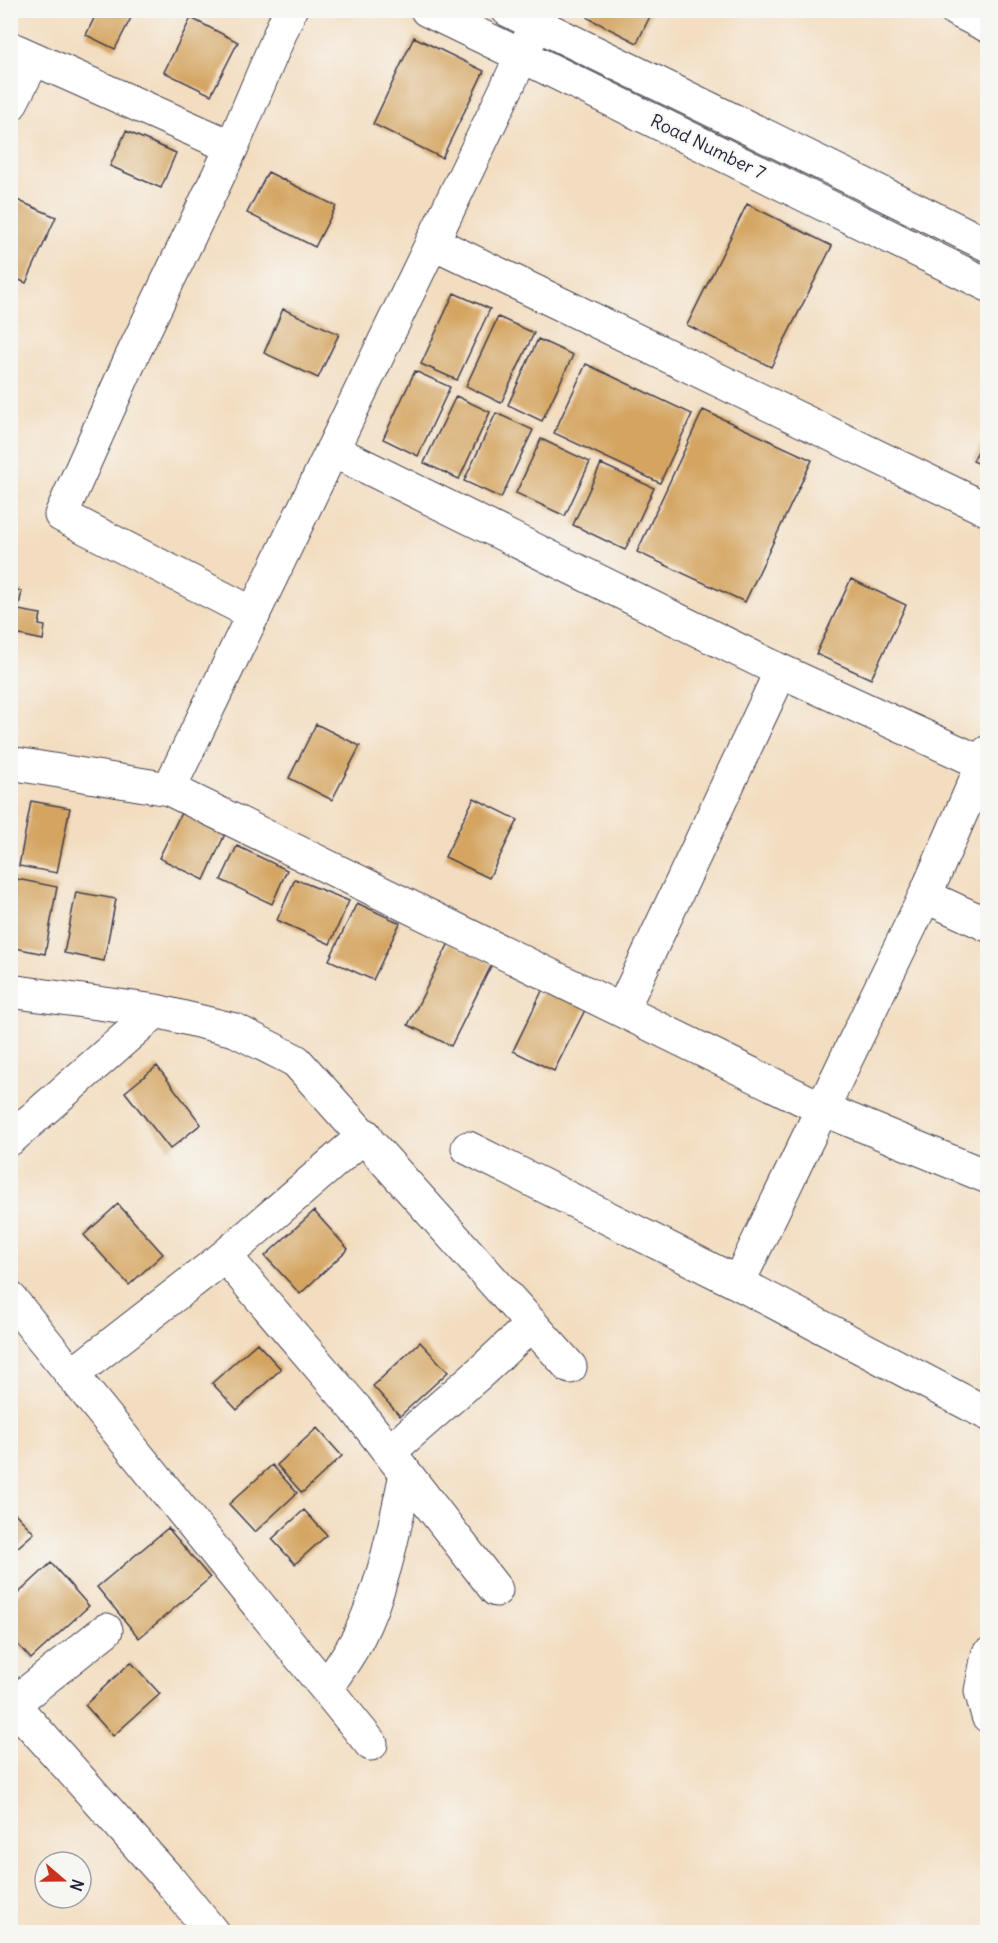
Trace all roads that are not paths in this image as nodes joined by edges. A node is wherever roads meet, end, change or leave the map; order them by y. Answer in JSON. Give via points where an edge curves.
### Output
{"nodes":[{"id":1,"x":290,"y":10,"type":"edge"},
{"id":2,"x":427,"y":10,"type":"edge"},
{"id":3,"x":956,"y":10,"type":"edge"},
{"id":4,"x":528,"y":15,"type":"edge"},
{"id":5,"x":987,"y":26,"type":"edge"},
{"id":6,"x":22,"y":53,"type":"edge"},
{"id":7,"x":522,"y":56,"type":"junction"},
{"id":8,"x":10,"y":105,"type":"edge"},
{"id":9,"x":232,"y":147,"type":"junction"},
{"id":10,"x":432,"y":242,"type":"junction"},
{"id":11,"x":987,"y":245,"type":"edge"},
{"id":12,"x":987,"y":285,"type":"edge"},
{"id":13,"x":332,"y":450,"type":"junction"},
{"id":14,"x":987,"y":510,"type":"edge"},
{"id":15,"x":254,"y":614,"type":"junction"},
{"id":16,"x":781,"y":671,"type":"junction"},
{"id":17,"x":985,"y":758,"type":"edge"},
{"id":18,"x":10,"y":763,"type":"edge"},
{"id":19,"x":170,"y":789,"type":"junction"},
{"id":20,"x":925,"y":896,"type":"junction"},
{"id":21,"x":987,"y":925,"type":"edge"},
{"id":22,"x":10,"y":991,"type":"edge"},
{"id":23,"x":622,"y":1010,"type":"junction"},
{"id":24,"x":156,"y":1011,"type":"junction"},
{"id":25,"x":823,"y":1109,"type":"junction"},
{"id":26,"x":365,"y":1136,"type":"junction"},
{"id":27,"x":10,"y":1139,"type":"edge"},
{"id":28,"x":468,"y":1148,"type":"dead end"},
{"id":29,"x":987,"y":1177,"type":"edge"},
{"id":30,"x":225,"y":1256,"type":"junction"},
{"id":31,"x":738,"y":1283,"type":"junction"},
{"id":32,"x":10,"y":1298,"type":"edge"},
{"id":33,"x":532,"y":1324,"type":"junction"},
{"id":34,"x":570,"y":1367,"type":"dead end"},
{"id":35,"x":72,"y":1375,"type":"junction"},
{"id":36,"x":987,"y":1414,"type":"edge"},
{"id":37,"x":398,"y":1463,"type":"junction"},
{"id":38,"x":496,"y":1590,"type":"dead end"},
{"id":39,"x":106,"y":1630,"type":"dead end"},
{"id":40,"x":987,"y":1655,"type":"edge"},
{"id":41,"x":326,"y":1688,"type":"junction"},
{"id":42,"x":12,"y":1702,"type":"edge"},
{"id":43,"x":987,"y":1716,"type":"edge"},
{"id":44,"x":371,"y":1744,"type":"dead end"},
{"id":45,"x":208,"y":1928,"type":"edge"}],
"edges":[{"from":1,"to":9,"type":"street"},
{"from":2,"to":7,"type":"street","name":"Road Number 7"},
{"from":3,"to":5,"type":"street"},
{"from":4,"to":7,"type":"street"},
{"from":4,"to":11,"type":"street","name":"Road Number 7"},
{"from":6,"to":8,"type":"street"},
{"from":6,"to":9,"type":"street"},
{"from":7,"to":10,"type":"street"},
{"from":7,"to":12,"type":"street","name":"Road Number 7"},
{"from":9,"to":15,"type":"street","via":[[61,515]]},
{"from":10,"to":13,"type":"street"},
{"from":10,"to":14,"type":"street"},
{"from":13,"to":15,"type":"street"},
{"from":13,"to":16,"type":"street"},
{"from":15,"to":19,"type":"street"},
{"from":16,"to":17,"type":"street"},
{"from":16,"to":23,"type":"street"},
{"from":17,"to":20,"type":"street"},
{"from":18,"to":19,"type":"street"},
{"from":19,"to":23,"type":"street"},
{"from":20,"to":21,"type":"street"},
{"from":20,"to":25,"type":"street"},
{"from":22,"to":24,"type":"street"},
{"from":23,"to":25,"type":"street"},
{"from":24,"to":26,"type":"street","via":[[235,1030],[296,1061]]},
{"from":24,"to":27,"type":"street"},
{"from":25,"to":29,"type":"street"},
{"from":25,"to":31,"type":"street"},
{"from":26,"to":30,"type":"street"},
{"from":26,"to":33,"type":"street"},
{"from":28,"to":31,"type":"street"},
{"from":30,"to":35,"type":"street"},
{"from":30,"to":37,"type":"street"},
{"from":31,"to":36,"type":"street"},
{"from":32,"to":35,"type":"street"},
{"from":33,"to":34,"type":"street"},
{"from":33,"to":37,"type":"street"},
{"from":35,"to":41,"type":"street"},
{"from":37,"to":38,"type":"street"},
{"from":37,"to":41,"type":"street","via":[[380,1583],[357,1639]]},
{"from":39,"to":42,"type":"street"},
{"from":40,"to":43,"type":"street","via":[[981,1691]]},
{"from":41,"to":44,"type":"street"},
{"from":42,"to":45,"type":"street"}]}
